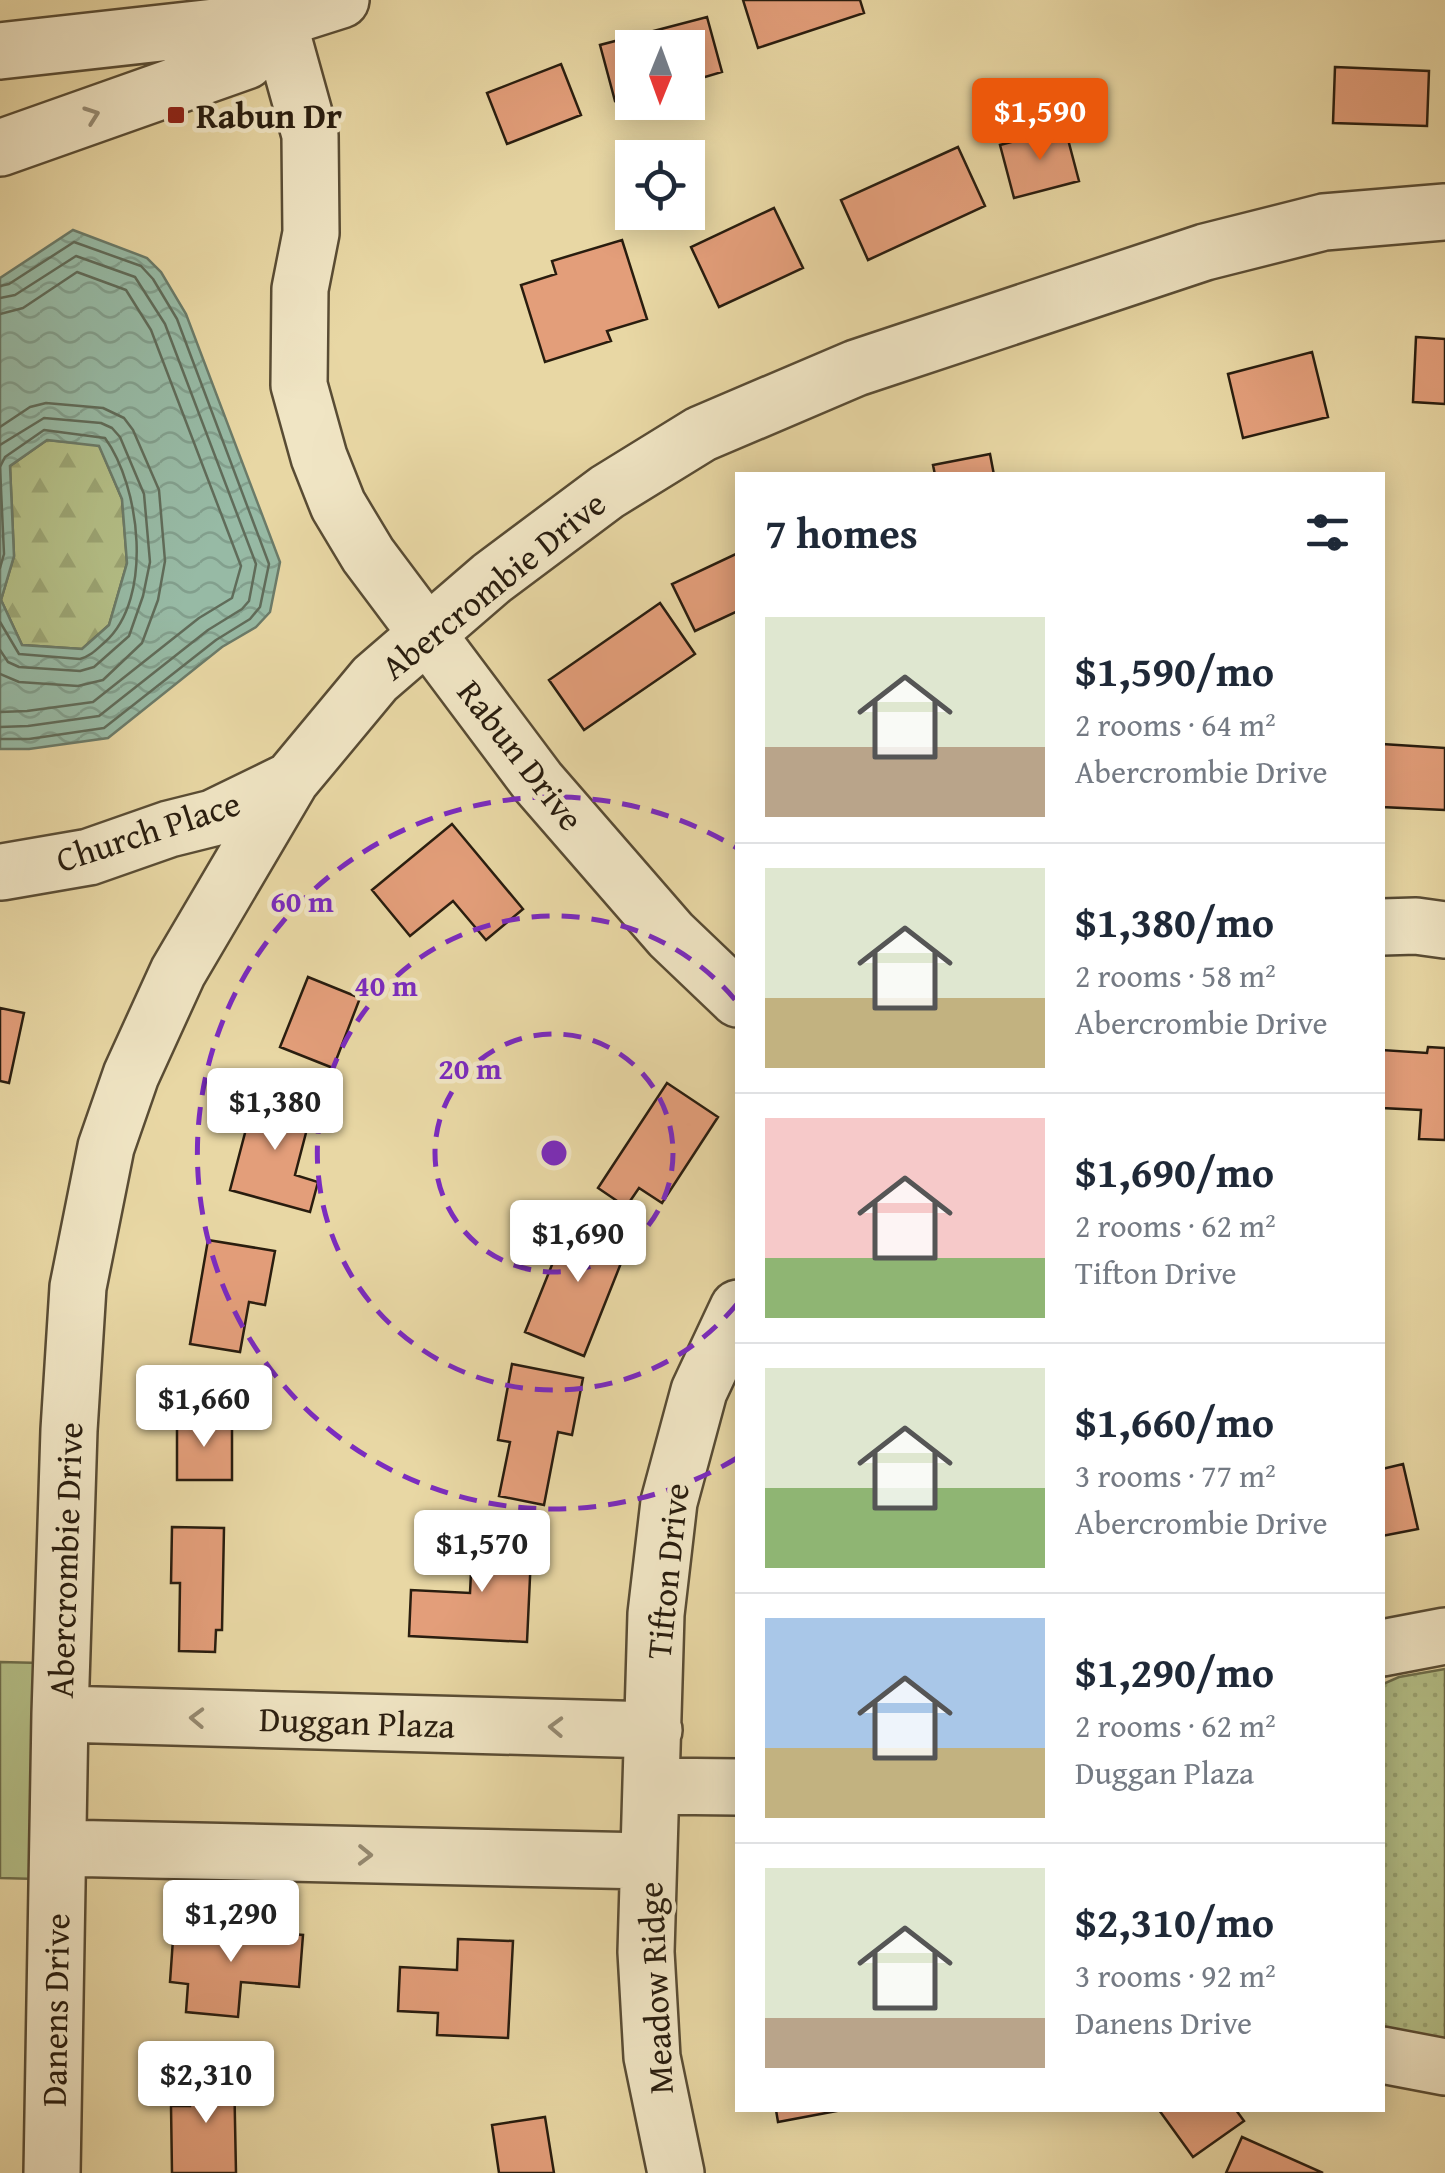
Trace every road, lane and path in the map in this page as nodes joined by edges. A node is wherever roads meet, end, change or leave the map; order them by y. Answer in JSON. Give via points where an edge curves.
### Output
{"nodes":[{"id":1,"x":338,"y":0,"type":"edge"},
{"id":2,"x":278,"y":20,"type":"junction"},
{"id":3,"x":0,"y":51,"type":"edge"},
{"id":4,"x":0,"y":148,"type":"edge"},
{"id":5,"x":1445,"y":212,"type":"edge"},
{"id":6,"x":427,"y":633,"type":"junction"},
{"id":7,"x":292,"y":780,"type":"junction"},
{"id":8,"x":2,"y":872,"type":"edge"},
{"id":9,"x":1385,"y":926,"type":"edge"},
{"id":10,"x":1445,"y":930,"type":"edge"},
{"id":11,"x":735,"y":995,"type":"edge"},
{"id":12,"x":735,"y":1314,"type":"edge"},
{"id":13,"x":1445,"y":1636,"type":"edge"},
{"id":14,"x":1385,"y":1647,"type":"edge"},
{"id":15,"x":60,"y":1714,"type":"junction"},
{"id":16,"x":654,"y":1730,"type":"junction"},
{"id":17,"x":652,"y":1786,"type":"junction"},
{"id":18,"x":735,"y":1787,"type":"edge"},
{"id":19,"x":58,"y":1848,"type":"junction"},
{"id":20,"x":648,"y":1861,"type":"junction"},
{"id":21,"x":1385,"y":2056,"type":"edge"},
{"id":22,"x":1445,"y":2067,"type":"edge"},
{"id":23,"x":52,"y":2173,"type":"edge"},
{"id":24,"x":676,"y":2173,"type":"edge"}],
"edges":[{"from":1,"to":2,"type":"street"},
{"from":2,"to":3,"type":"street"},
{"from":4,"to":2,"type":"street","one_way":true,"via":[[246,61]]},
{"from":2,"to":6,"type":"street","name":"Rabun Drive","via":[[310,135],[311,234],[300,289],[299,385],[338,505]]},
{"from":5,"to":6,"type":"street","name":"Abercrombie Drive","via":[[1324,222],[1206,252],[856,368],[701,434],[623,482]]},
{"from":6,"to":7,"type":"street","name":"Abercrombie Drive","via":[[375,679]]},
{"from":6,"to":11,"type":"street","name":"Rabun Drive","via":[[538,782],[672,935]]},
{"from":7,"to":8,"type":"street","name":"Church Place","via":[[213,818],[89,857]]},
{"from":7,"to":15,"type":"street","name":"Abercrombie Drive","via":[[178,972],[106,1147],[78,1288]]},
{"from":9,"to":10,"type":"street"},
{"from":12,"to":16,"type":"street","name":"Tifton Drive","via":[[699,1391],[669,1502],[656,1614]]},
{"from":13,"to":14,"type":"street"},
{"from":16,"to":15,"type":"street","name":"Duggan Plaza","one_way":true},
{"from":15,"to":19,"type":"street","name":"Abercrombie Drive"},
{"from":16,"to":17,"type":"street","name":"Tifton Drive"},
{"from":17,"to":18,"type":"street"},
{"from":17,"to":20,"type":"street","name":"Meadow Ridge"},
{"from":19,"to":20,"type":"street","one_way":true},
{"from":19,"to":23,"type":"street","name":"Danens Drive"},
{"from":20,"to":24,"type":"street","name":"Meadow Ridge","via":[[652,2058]]},
{"from":21,"to":22,"type":"street"}]}
